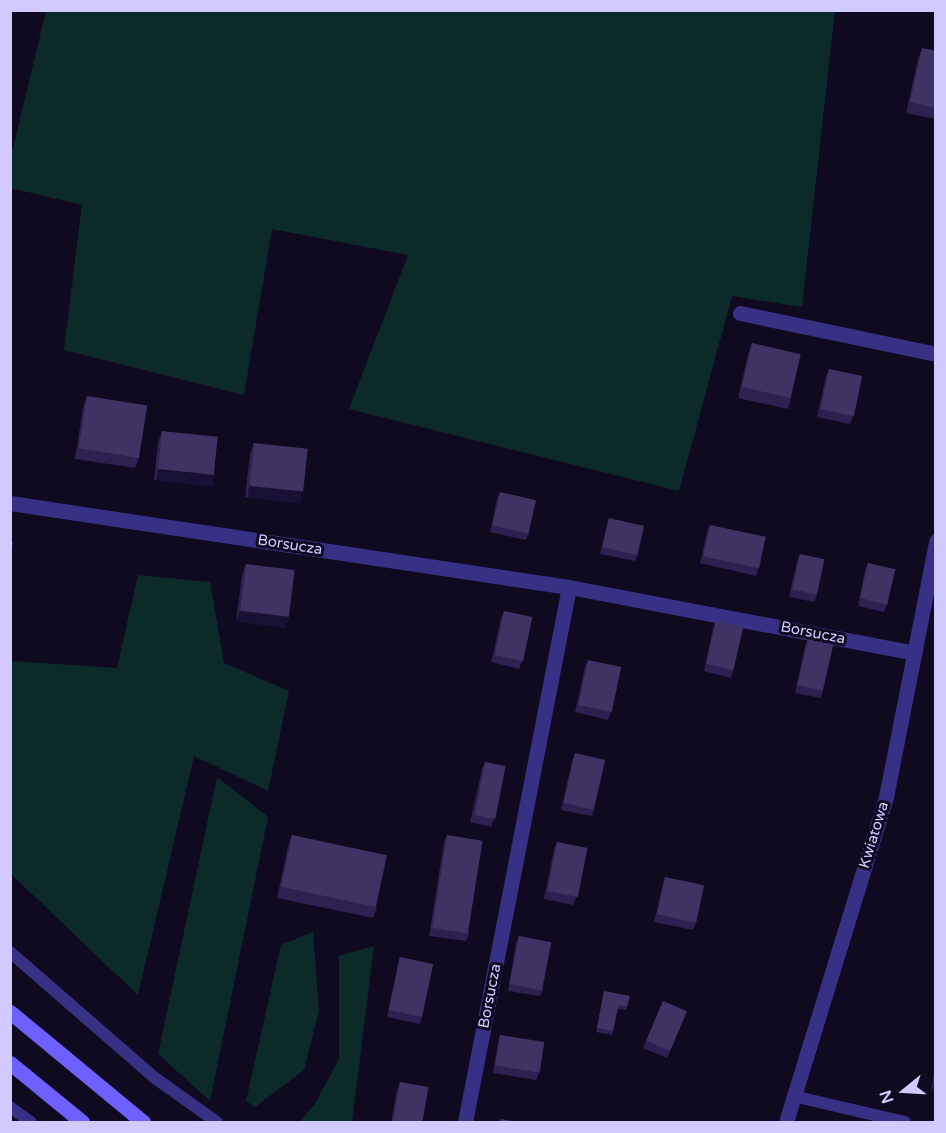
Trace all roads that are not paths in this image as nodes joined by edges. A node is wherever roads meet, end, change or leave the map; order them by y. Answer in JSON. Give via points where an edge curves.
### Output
{"nodes":[{"id":1,"x":740,"y":313,"type":"dead end"},
{"id":2,"x":936,"y":354,"type":"edge"},
{"id":3,"x":10,"y":503,"type":"edge"},
{"id":4,"x":936,"y":541,"type":"edge"},
{"id":5,"x":569,"y":587,"type":"junction"},
{"id":6,"x":915,"y":653,"type":"junction"},
{"id":7,"x":10,"y":952,"type":"edge"},
{"id":8,"x":10,"y":1012,"type":"edge"},
{"id":9,"x":10,"y":1063,"type":"edge"},
{"id":10,"x":794,"y":1096,"type":"junction"},
{"id":11,"x":10,"y":1107,"type":"edge"},
{"id":12,"x":31,"y":1122,"type":"edge"},
{"id":13,"x":82,"y":1122,"type":"edge"},
{"id":14,"x":143,"y":1122,"type":"edge"},
{"id":15,"x":217,"y":1122,"type":"edge"},
{"id":16,"x":465,"y":1122,"type":"edge"},
{"id":17,"x":786,"y":1122,"type":"edge"},
{"id":18,"x":905,"y":1122,"type":"edge"}],
"edges":[{"from":1,"to":2,"type":"street"},
{"from":3,"to":5,"type":"street","name":"Borsucza"},
{"from":4,"to":6,"type":"street","name":"Kwiatowa"},
{"from":5,"to":6,"type":"street","name":"Borsucza"},
{"from":5,"to":16,"type":"street","name":"Borsucza"},
{"from":6,"to":10,"type":"street","name":"Kwiatowa","via":[[886,797]]},
{"from":7,"to":15,"type":"lane","via":[[155,1078]]},
{"from":8,"to":14,"type":"main road"},
{"from":9,"to":13,"type":"main road"},
{"from":10,"to":17,"type":"street","name":"Kwiatowa"},
{"from":10,"to":18,"type":"lane"},
{"from":11,"to":12,"type":"lane"}]}
